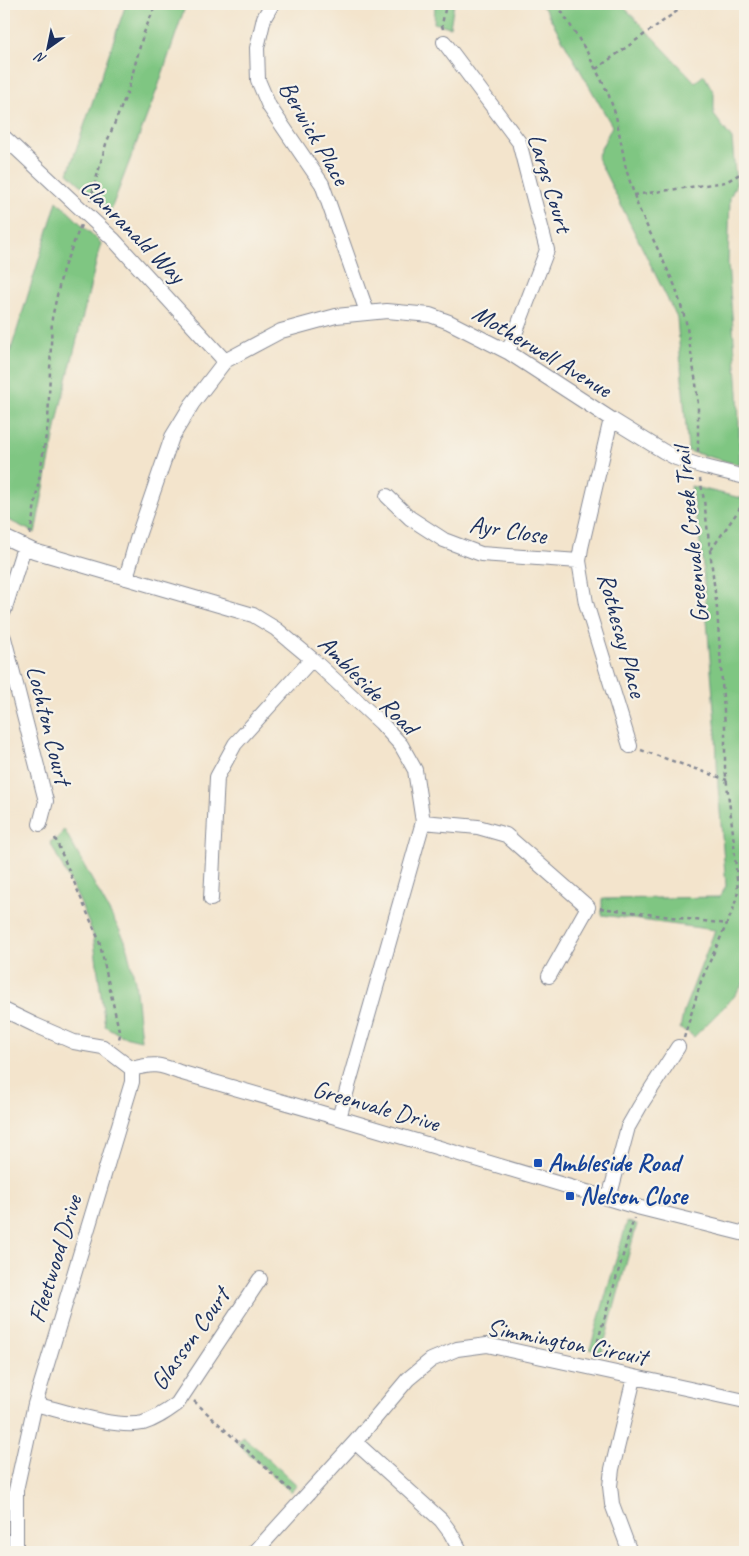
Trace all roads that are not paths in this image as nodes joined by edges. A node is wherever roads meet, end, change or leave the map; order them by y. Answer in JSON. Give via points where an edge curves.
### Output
{"nodes":[{"id":1,"x":272,"y":4,"type":"edge"},
{"id":2,"x":444,"y":42,"type":"road end"},
{"id":3,"x":4,"y":137,"type":"edge"},
{"id":4,"x":367,"y":312,"type":"junction"},
{"id":5,"x":508,"y":352,"type":"junction"},
{"id":6,"x":225,"y":361,"type":"junction"},
{"id":7,"x":611,"y":419,"type":"junction"},
{"id":8,"x":745,"y":477,"type":"edge"},
{"id":9,"x":387,"y":496,"type":"dead end"},
{"id":10,"x":4,"y":537,"type":"edge"},
{"id":11,"x":26,"y":543,"type":"junction"},
{"id":12,"x":579,"y":561,"type":"junction"},
{"id":13,"x":126,"y":578,"type":"junction"},
{"id":14,"x":4,"y":611,"type":"edge"},
{"id":15,"x":4,"y":638,"type":"edge"},
{"id":16,"x":312,"y":659,"type":"junction"},
{"id":17,"x":7,"y":666,"type":"edge"},
{"id":18,"x":630,"y":746,"type":"road end"},
{"id":19,"x":423,"y":822,"type":"junction"},
{"id":20,"x":40,"y":824,"type":"dead end"},
{"id":21,"x":211,"y":899,"type":"dead end"},
{"id":22,"x":549,"y":976,"type":"dead end"},
{"id":23,"x":4,"y":1010,"type":"edge"},
{"id":24,"x":678,"y":1047,"type":"road end"},
{"id":25,"x":132,"y":1068,"type":"junction"},
{"id":26,"x":339,"y":1118,"type":"junction"},
{"id":27,"x":609,"y":1198,"type":"junction"},
{"id":28,"x":745,"y":1234,"type":"edge"},
{"id":29,"x":260,"y":1279,"type":"dead end"},
{"id":30,"x":634,"y":1378,"type":"junction"},
{"id":31,"x":745,"y":1401,"type":"edge"},
{"id":32,"x":35,"y":1404,"type":"junction"},
{"id":33,"x":355,"y":1442,"type":"junction"},
{"id":34,"x":16,"y":1552,"type":"edge"},
{"id":35,"x":255,"y":1552,"type":"edge"},
{"id":36,"x":461,"y":1552,"type":"edge"},
{"id":37,"x":630,"y":1552,"type":"edge"}],
"edges":[{"from":1,"to":4,"type":"street","name":"Berwick Place","via":[[264,18],[256,48],[258,80],[268,106],[322,184]]},
{"from":2,"to":5,"type":"street","name":"Largs Court","via":[[520,142],[547,250]]},
{"from":3,"to":6,"type":"street","name":"Clanranald Way","via":[[113,239]]},
{"from":4,"to":5,"type":"street","name":"Motherwell Avenue","via":[[387,310],[430,316],[450,322]]},
{"from":4,"to":6,"type":"street","name":"Motherwell Avenue","via":[[336,316],[280,331]]},
{"from":5,"to":7,"type":"street","name":"Motherwell Avenue"},
{"from":6,"to":13,"type":"street","name":"Motherwell Avenue","via":[[172,437]]},
{"from":7,"to":8,"type":"street","name":"Motherwell Avenue","via":[[676,458]]},
{"from":7,"to":12,"type":"street","name":"Rothesay Place"},
{"from":9,"to":12,"type":"street","name":"Ayr Close","via":[[410,518],[444,540],[481,554]]},
{"from":10,"to":11,"type":"street","name":"Ambleside Road"},
{"from":11,"to":13,"type":"street","name":"Ambleside Road","via":[[83,566]]},
{"from":11,"to":14,"type":"street"},
{"from":12,"to":18,"type":"street","name":"Rothesay Place","via":[[586,603]]},
{"from":13,"to":16,"type":"street","name":"Ambleside Road","via":[[253,615],[276,629]]},
{"from":15,"to":17,"type":"street","name":"Lochton Court"},
{"from":16,"to":19,"type":"street","name":"Ambleside Road","via":[[401,745],[415,770]]},
{"from":16,"to":21,"type":"street","via":[[235,744],[217,777]]},
{"from":17,"to":20,"type":"street","name":"Lochton Court","via":[[46,801]]},
{"from":19,"to":22,"type":"street","via":[[478,827],[506,835],[588,907]]},
{"from":19,"to":26,"type":"street","name":"Ambleside Road"},
{"from":23,"to":25,"type":"street","via":[[74,1042],[103,1047]]},
{"from":24,"to":27,"type":"street","via":[[628,1127]]},
{"from":25,"to":26,"type":"street","name":"Greenvale Drive","via":[[161,1065]]},
{"from":25,"to":32,"type":"street","name":"Fleetwood Drive","via":[[132,1082]]},
{"from":26,"to":27,"type":"street","name":"Greenvale Drive"},
{"from":27,"to":28,"type":"street","name":"Greenvale Drive"},
{"from":29,"to":32,"type":"street","name":"Glasson Court","via":[[177,1404],[159,1417],[141,1423],[118,1424]]},
{"from":30,"to":31,"type":"street","name":"Simmington Circuit"},
{"from":30,"to":33,"type":"street","name":"Simmington Circuit","via":[[487,1345],[457,1349],[431,1360],[408,1379]]},
{"from":30,"to":37,"type":"street","via":[[610,1486],[612,1504]]},
{"from":32,"to":34,"type":"street","name":"Fleetwood Drive","via":[[16,1490]]},
{"from":33,"to":35,"type":"street","name":"Simmington Circuit"},
{"from":33,"to":36,"type":"street","via":[[441,1520]]}]}
